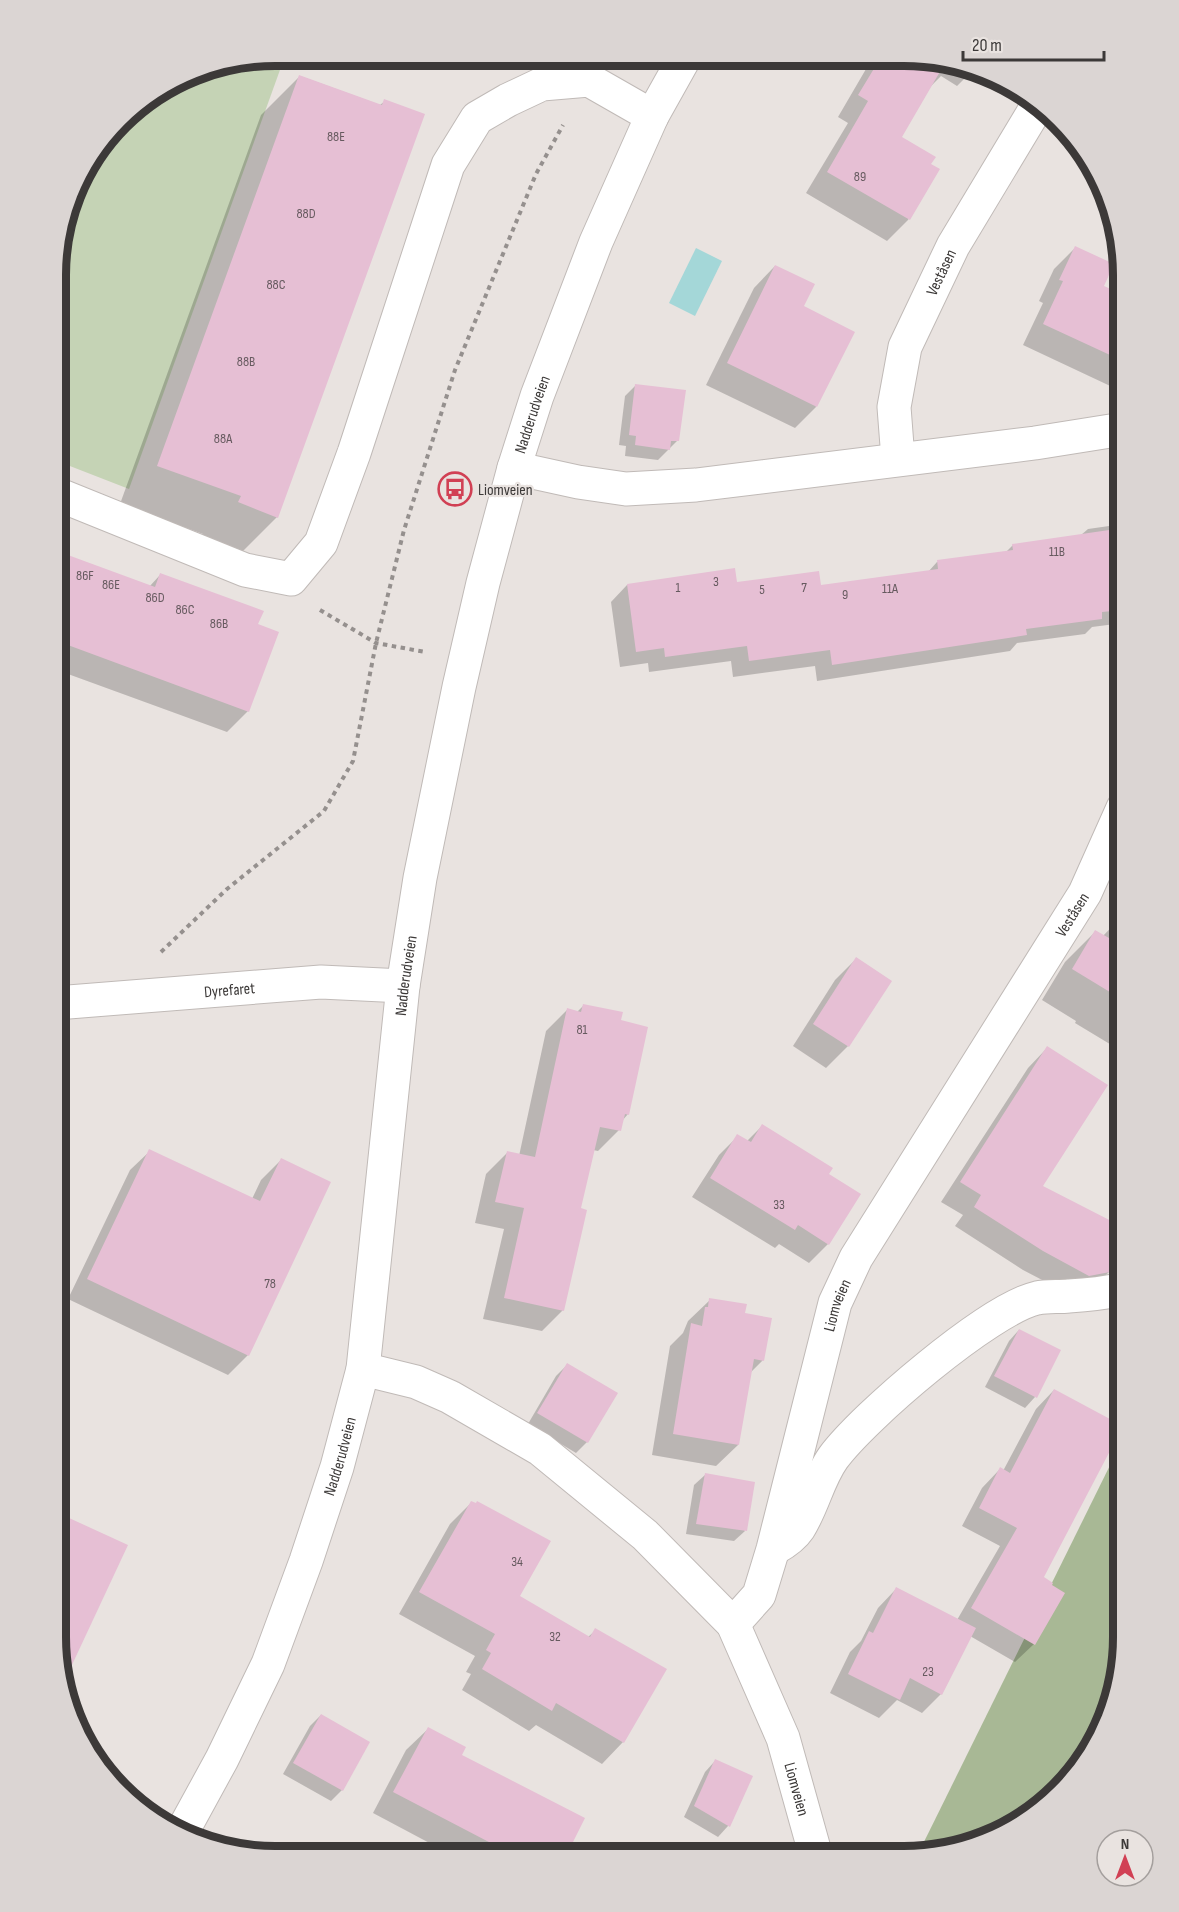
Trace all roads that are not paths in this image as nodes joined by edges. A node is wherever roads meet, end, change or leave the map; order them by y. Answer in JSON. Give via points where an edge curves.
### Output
{"nodes":[{"id":1,"x":680,"y":66,"type":"edge"},
{"id":2,"x":586,"y":68,"type":"edge"},
{"id":3,"x":1034,"y":111,"type":"edge"},
{"id":4,"x":652,"y":116,"type":"junction"},
{"id":5,"x":1113,"y":431,"type":"edge"},
{"id":6,"x":898,"y":459,"type":"junction"},
{"id":7,"x":514,"y":468,"type":"junction"},
{"id":8,"x":66,"y":498,"type":"edge"},
{"id":9,"x":1113,"y":830,"type":"edge"},
{"id":10,"x":403,"y":986,"type":"junction"},
{"id":11,"x":66,"y":1002,"type":"edge"},
{"id":12,"x":1007,"y":1014,"type":"joint"},
{"id":13,"x":1113,"y":1291,"type":"edge"},
{"id":14,"x":363,"y":1369,"type":"junction"},
{"id":15,"x":773,"y":1549,"type":"junction"},
{"id":16,"x":733,"y":1624,"type":"junction"},
{"id":17,"x":186,"y":1825,"type":"edge"},
{"id":18,"x":813,"y":1846,"type":"edge"}],
"edges":[{"from":1,"to":4,"type":"street","name":"Nadderudveien"},
{"from":2,"to":4,"type":"street"},
{"from":2,"to":8,"type":"street","via":[[542,84],[477,118],[448,165],[321,543],[291,579],[245,570]]},
{"from":3,"to":6,"type":"street","name":"Veståsen","via":[[953,246],[905,347],[894,407]]},
{"from":4,"to":7,"type":"street","name":"Nadderudveien","via":[[557,341]]},
{"from":5,"to":6,"type":"street"},
{"from":6,"to":7,"type":"street","via":[[696,485],[626,489]]},
{"from":7,"to":10,"type":"street","name":"Nadderudveien","via":[[459,687],[422,868]]},
{"from":9,"to":12,"type":"street","name":"Veståsen","via":[[1085,893]]},
{"from":10,"to":11,"type":"street","name":"Dyrefaret","via":[[321,982]]},
{"from":10,"to":14,"type":"street","name":"Nadderudveien"},
{"from":12,"to":15,"type":"street","name":"Liomveien","via":[[856,1258],[835,1304]]},
{"from":13,"to":15,"type":"street","via":[[1037,1298],[1013,1307],[970,1335],[861,1427],[824,1473],[799,1528]]},
{"from":14,"to":16,"type":"street","name":"Liomveien","via":[[416,1382],[450,1396],[540,1449],[645,1534]]},
{"from":14,"to":17,"type":"street","name":"Nadderudveien","via":[[337,1467],[268,1664]]},
{"from":15,"to":16,"type":"street","name":"Liomveien","via":[[759,1595]]},
{"from":16,"to":18,"type":"street","name":"Liomveien","via":[[783,1738]]}]}
